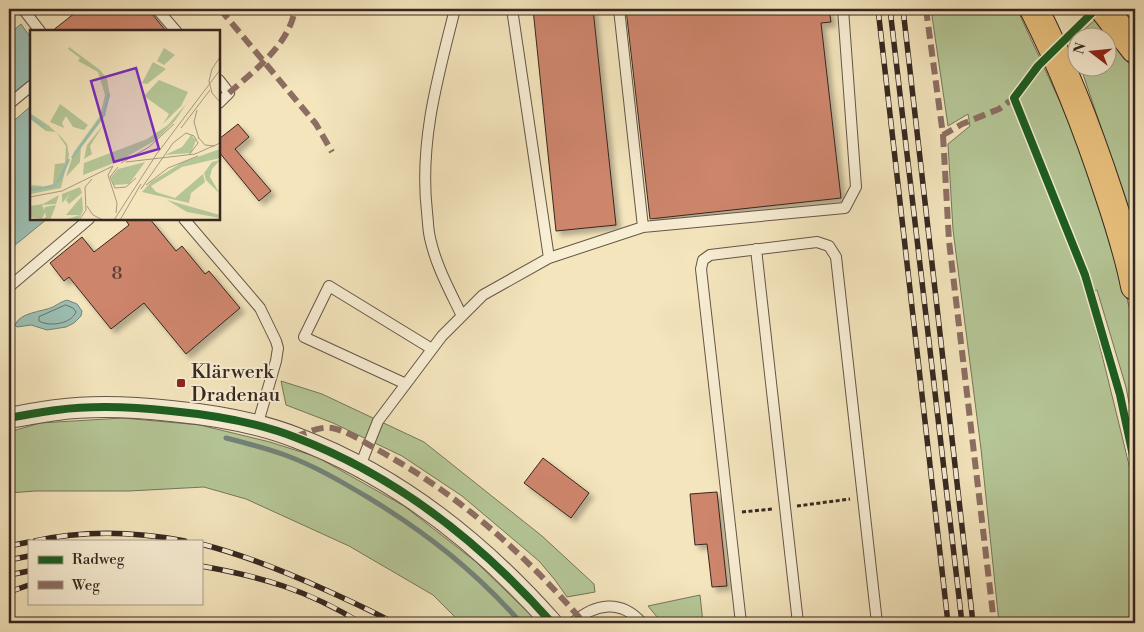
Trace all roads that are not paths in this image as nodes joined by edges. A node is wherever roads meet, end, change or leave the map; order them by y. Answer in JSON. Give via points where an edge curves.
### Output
{"nodes":[{"id":1,"x":23,"y":9,"type":"edge"},
{"id":2,"x":157,"y":9,"type":"edge"},
{"id":3,"x":455,"y":9,"type":"edge"},
{"id":4,"x":512,"y":9,"type":"edge"},
{"id":5,"x":619,"y":9,"type":"edge"},
{"id":6,"x":843,"y":9,"type":"edge"},
{"id":7,"x":1034,"y":9,"type":"edge"},
{"id":8,"x":1104,"y":9,"type":"edge"},
{"id":9,"x":39,"y":30,"type":"edge"},
{"id":10,"x":175,"y":30,"type":"edge"},
{"id":11,"x":1135,"y":49,"type":"edge"},
{"id":12,"x":220,"y":81,"type":"edge"},
{"id":13,"x":30,"y":87,"type":"edge"},
{"id":14,"x":220,"y":102,"type":"edge"},
{"id":15,"x":9,"y":104,"type":"edge"},
{"id":16,"x":88,"y":220,"type":"edge"},
{"id":17,"x":185,"y":220,"type":"edge"},
{"id":18,"x":643,"y":227,"type":"junction"},
{"id":19,"x":756,"y":249,"type":"junction"},
{"id":20,"x":549,"y":258,"type":"junction"},
{"id":21,"x":1135,"y":286,"type":"edge"},
{"id":22,"x":9,"y":287,"type":"edge"},
{"id":23,"x":462,"y":316,"type":"junction"},
{"id":24,"x":432,"y":349,"type":"junction"},
{"id":25,"x":406,"y":384,"type":"junction"},
{"id":26,"x":9,"y":418,"type":"edge"},
{"id":27,"x":257,"y":426,"type":"junction"},
{"id":28,"x":360,"y":466,"type":"junction"},
{"id":29,"x":552,"y":623,"type":"edge"},
{"id":30,"x":573,"y":623,"type":"edge"},
{"id":31,"x":642,"y":623,"type":"edge"},
{"id":32,"x":741,"y":623,"type":"edge"},
{"id":33,"x":798,"y":623,"type":"edge"},
{"id":34,"x":877,"y":623,"type":"edge"}],
"edges":[{"from":1,"to":9,"type":"lane"},
{"from":2,"to":10,"type":"lane"},
{"from":3,"to":23,"type":"lane","via":[[426,136],[424,188],[430,239]]},
{"from":4,"to":20,"type":"lane"},
{"from":5,"to":18,"type":"lane"},
{"from":6,"to":18,"type":"lane","via":[[856,186],[845,208]]},
{"from":7,"to":21,"type":"highway","via":[[1084,123],[1116,215]]},
{"from":8,"to":11,"type":"highway"},
{"from":12,"to":14,"type":"lane","via":[[230,93]]},
{"from":13,"to":15,"type":"lane"},
{"from":16,"to":22,"type":"lane"},
{"from":17,"to":27,"type":"lane","via":[[260,308],[276,341],[276,361]]},
{"from":18,"to":20,"type":"lane"},
{"from":19,"to":32,"type":"lane","via":[[710,255],[703,260],[701,269]]},
{"from":19,"to":33,"type":"lane"},
{"from":19,"to":34,"type":"lane","via":[[817,242],[829,246],[836,257]]},
{"from":20,"to":23,"type":"lane","via":[[483,295]]},
{"from":23,"to":24,"type":"lane"},
{"from":24,"to":25,"type":"lane"},
{"from":24,"to":25,"type":"lane","via":[[329,286],[304,337]]},
{"from":25,"to":28,"type":"lane","via":[[378,421]]},
{"from":26,"to":27,"type":"street","via":[[58,410],[130,407],[212,416]]},
{"from":27,"to":28,"type":"street","via":[[295,437]]},
{"from":28,"to":29,"type":"street","via":[[405,493],[456,532],[524,592]]},
{"from":30,"to":31,"type":"lane","via":[[591,609],[603,607],[627,610]]}]}
